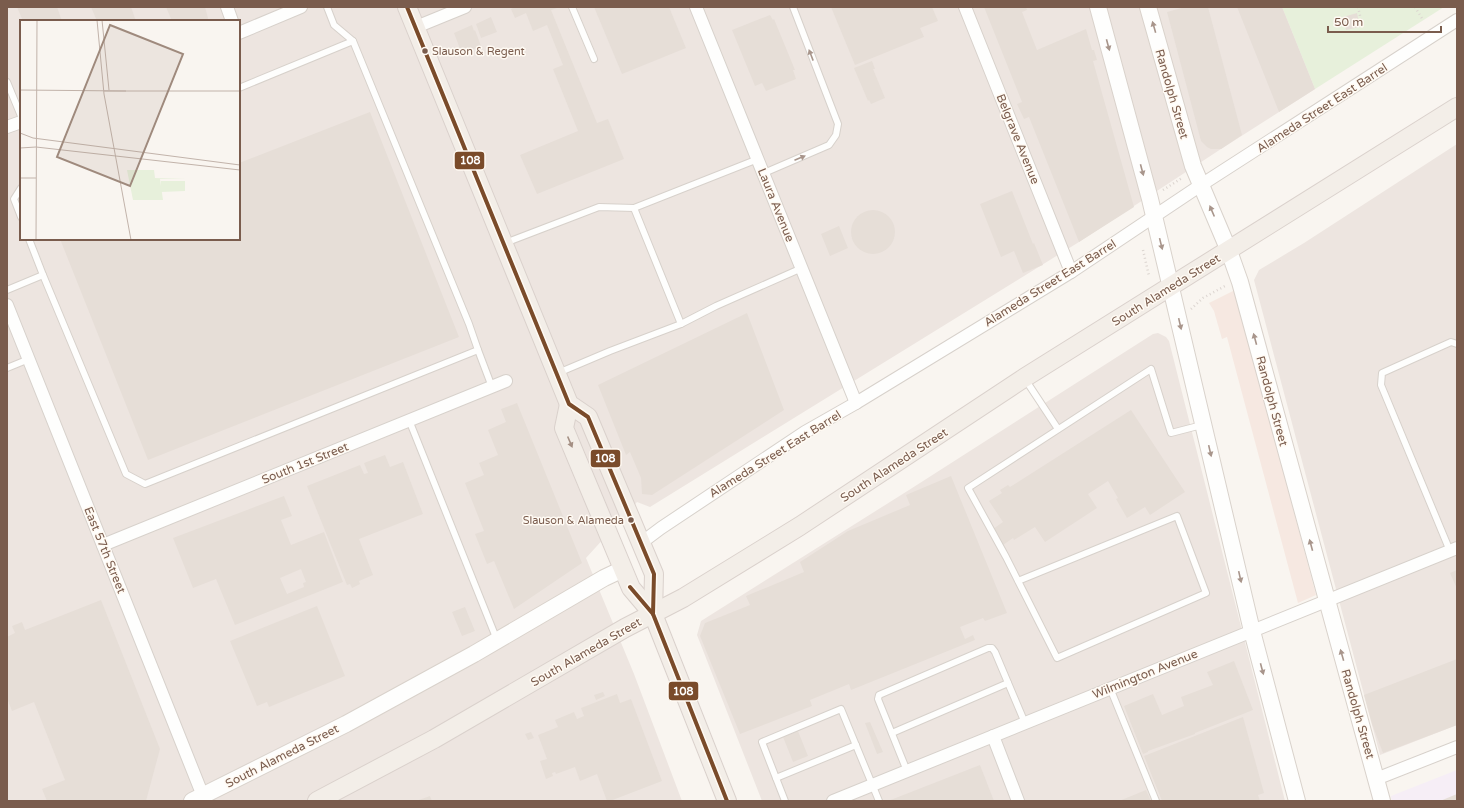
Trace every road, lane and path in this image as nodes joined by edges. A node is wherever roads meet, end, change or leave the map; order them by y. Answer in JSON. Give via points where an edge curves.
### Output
{"nodes":[{"id":1,"x":227,"y":7,"type":"edge"},
{"id":2,"x":301,"y":7,"type":"edge"},
{"id":3,"x":326,"y":7,"type":"edge"},
{"id":4,"x":408,"y":7,"type":"edge"},
{"id":5,"x":465,"y":7,"type":"edge"},
{"id":6,"x":572,"y":7,"type":"edge"},
{"id":7,"x":696,"y":7,"type":"edge"},
{"id":8,"x":793,"y":7,"type":"edge"},
{"id":9,"x":965,"y":7,"type":"edge"},
{"id":10,"x":1098,"y":7,"type":"edge"},
{"id":11,"x":1148,"y":7,"type":"edge"},
{"id":12,"x":1358,"y":7,"type":"edge"},
{"id":13,"x":1415,"y":7,"type":"edge"},
{"id":14,"x":232,"y":20,"type":"edge"},
{"id":15,"x":1358,"y":20,"type":"dead end"},
{"id":16,"x":1423,"y":20,"type":"dead end"},
{"id":17,"x":1457,"y":20,"type":"edge"},
{"id":18,"x":416,"y":27,"type":"junction"},
{"id":19,"x":240,"y":32,"type":"edge"},
{"id":20,"x":353,"y":41,"type":"junction"},
{"id":21,"x":594,"y":59,"type":"dead end"},
{"id":22,"x":7,"y":82,"type":"edge"},
{"id":23,"x":240,"y":88,"type":"edge"},
{"id":24,"x":1457,"y":107,"type":"edge"},
{"id":25,"x":20,"y":114,"type":"edge"},
{"id":26,"x":20,"y":122,"type":"edge"},
{"id":27,"x":7,"y":127,"type":"edge"},
{"id":28,"x":758,"y":159,"type":"junction"},
{"id":29,"x":764,"y":173,"type":"junction"},
{"id":30,"x":1184,"y":177,"type":"dead end"},
{"id":31,"x":1201,"y":185,"type":"junction"},
{"id":32,"x":20,"y":190,"type":"edge"},
{"id":33,"x":1162,"y":191,"type":"dead end"},
{"id":34,"x":634,"y":208,"type":"junction"},
{"id":35,"x":20,"y":214,"type":"edge"},
{"id":36,"x":1154,"y":217,"type":"junction"},
{"id":37,"x":29,"y":240,"type":"edge"},
{"id":38,"x":504,"y":244,"type":"junction"},
{"id":39,"x":1143,"y":250,"type":"dead end"},
{"id":40,"x":1228,"y":251,"type":"junction"},
{"id":41,"x":802,"y":268,"type":"junction"},
{"id":42,"x":1071,"y":272,"type":"junction"},
{"id":43,"x":43,"y":275,"type":"junction"},
{"id":44,"x":1149,"y":276,"type":"dead end"},
{"id":45,"x":1230,"y":284,"type":"dead end"},
{"id":46,"x":1171,"y":286,"type":"junction"},
{"id":47,"x":7,"y":290,"type":"edge"},
{"id":48,"x":7,"y":304,"type":"edge"},
{"id":49,"x":1188,"y":312,"type":"dead end"},
{"id":50,"x":681,"y":324,"type":"junction"},
{"id":51,"x":1457,"y":344,"type":"edge"},
{"id":52,"x":478,"y":350,"type":"junction"},
{"id":53,"x":29,"y":359,"type":"junction"},
{"id":54,"x":7,"y":368,"type":"edge"},
{"id":55,"x":557,"y":374,"type":"junction"},
{"id":56,"x":1024,"y":378,"type":"junction"},
{"id":57,"x":506,"y":381,"type":"dead end"},
{"id":58,"x":492,"y":387,"type":"junction"},
{"id":59,"x":856,"y":403,"type":"junction"},
{"id":60,"x":569,"y":404,"type":"junction"},
{"id":61,"x":409,"y":420,"type":"junction"},
{"id":62,"x":1203,"y":425,"type":"junction"},
{"id":63,"x":1058,"y":429,"type":"junction"},
{"id":64,"x":641,"y":543,"type":"junction"},
{"id":65,"x":103,"y":545,"type":"junction"},
{"id":66,"x":1454,"y":549,"type":"edge"},
{"id":67,"x":623,"y":569,"type":"junction"},
{"id":68,"x":1018,"y":581,"type":"junction"},
{"id":69,"x":1326,"y":601,"type":"junction"},
{"id":70,"x":653,"y":614,"type":"junction"},
{"id":71,"x":1252,"y":631,"type":"junction"},
{"id":72,"x":497,"y":640,"type":"junction"},
{"id":73,"x":1008,"y":683,"type":"junction"},
{"id":74,"x":1110,"y":688,"type":"junction"},
{"id":75,"x":1025,"y":723,"type":"junction"},
{"id":76,"x":892,"y":733,"type":"junction"},
{"id":77,"x":993,"y":736,"type":"junction"},
{"id":78,"x":856,"y":745,"type":"junction"},
{"id":79,"x":1457,"y":748,"type":"edge"},
{"id":80,"x":907,"y":771,"type":"junction"},
{"id":81,"x":776,"y":778,"type":"junction"},
{"id":82,"x":1376,"y":779,"type":"junction"},
{"id":83,"x":873,"y":785,"type":"junction"},
{"id":84,"x":198,"y":798,"type":"edge"},
{"id":85,"x":317,"y":801,"type":"edge"},
{"id":86,"x":727,"y":801,"type":"edge"},
{"id":87,"x":785,"y":801,"type":"edge"},
{"id":88,"x":833,"y":801,"type":"edge"},
{"id":89,"x":879,"y":801,"type":"edge"},
{"id":90,"x":1018,"y":801,"type":"edge"},
{"id":91,"x":1156,"y":801,"type":"edge"},
{"id":92,"x":1297,"y":801,"type":"edge"},
{"id":93,"x":1382,"y":801,"type":"edge"}],
"edges":[{"from":1,"to":14,"type":"street"},
{"from":2,"to":19,"type":"street"},
{"from":3,"to":20,"type":"lane","via":[[334,25]]},
{"from":4,"to":18,"type":"main road"},
{"from":5,"to":18,"type":"street"},
{"from":6,"to":21,"type":"lane"},
{"from":7,"to":28,"type":"street","name":"Laura Avenue"},
{"from":29,"to":8,"type":"lane","one_way":true,"via":[[829,146],[836,135],[838,124]]},
{"from":9,"to":42,"type":"street","name":"Belgrave Avenue"},
{"from":10,"to":36,"type":"street","one_way":true},
{"from":31,"to":11,"type":"street","name":"Randolph Street","one_way":true,"via":[[1192,166]]},
{"from":12,"to":15,"type":"path","via":[[1361,20]]},
{"from":13,"to":16,"type":"path"},
{"from":17,"to":31,"type":"street","name":"Alameda Street East Barrel"},
{"from":18,"to":38,"type":"main road"},
{"from":20,"to":23,"type":"lane"},
{"from":20,"to":52,"type":"lane"},
{"from":22,"to":25,"type":"lane"},
{"from":24,"to":40,"type":"main road","name":"South Alameda Street"},
{"from":26,"to":27,"type":"street"},
{"from":28,"to":29,"type":"street","name":"Laura Avenue"},
{"from":28,"to":34,"type":"lane"},
{"from":29,"to":41,"type":"street","name":"Laura Avenue"},
{"from":30,"to":33,"type":"path"},
{"from":31,"to":36,"type":"street","name":"Alameda Street East Barrel"},
{"from":40,"to":31,"type":"street","name":"Randolph Street","one_way":true},
{"from":32,"to":35,"type":"lane","via":[[14,199]]},
{"from":34,"to":38,"type":"lane","via":[[599,207]]},
{"from":34,"to":50,"type":"lane"},
{"from":36,"to":42,"type":"street","name":"Alameda Street East Barrel"},
{"from":36,"to":46,"type":"street","one_way":true},
{"from":37,"to":43,"type":"lane"},
{"from":38,"to":55,"type":"main road"},
{"from":39,"to":44,"type":"path"},
{"from":40,"to":46,"type":"main road","name":"South Alameda Street"},
{"from":69,"to":40,"type":"street","name":"Randolph Street","one_way":true,"via":[[1240,282]]},
{"from":41,"to":50,"type":"lane"},
{"from":41,"to":59,"type":"street","name":"Laura Avenue"},
{"from":42,"to":59,"type":"street","name":"Alameda Street East Barrel"},
{"from":43,"to":47,"type":"lane"},
{"from":43,"to":52,"type":"lane","via":[[126,474],[145,484]]},
{"from":45,"to":49,"type":"path","via":[[1203,298]]},
{"from":46,"to":56,"type":"main road","name":"South Alameda Street"},
{"from":46,"to":62,"type":"street","one_way":true},
{"from":48,"to":53,"type":"street","name":"East 57th Street"},
{"from":50,"to":55,"type":"lane"},
{"from":51,"to":66,"type":"lane","via":[[1451,342],[1382,373],[1381,385]]},
{"from":52,"to":58,"type":"lane"},
{"from":53,"to":54,"type":"lane"},
{"from":53,"to":65,"type":"street","name":"East 57th Street"},
{"from":55,"to":60,"type":"main road"},
{"from":56,"to":63,"type":"lane"},
{"from":56,"to":70,"type":"main road","name":"South Alameda Street","via":[[800,526]]},
{"from":57,"to":58,"type":"street","name":"South 1st Street"},
{"from":58,"to":61,"type":"street","name":"South 1st Street"},
{"from":59,"to":64,"type":"street","name":"Alameda Street East Barrel","via":[[805,432]]},
{"from":60,"to":64,"type":"main road","via":[[588,417]]},
{"from":60,"to":67,"type":"main road","one_way":true,"via":[[564,428]]},
{"from":61,"to":65,"type":"street","name":"South 1st Street"},
{"from":61,"to":72,"type":"lane"},
{"from":62,"to":63,"type":"lane","via":[[1171,433],[1151,369]]},
{"from":62,"to":71,"type":"street","one_way":true},
{"from":63,"to":68,"type":"lane","via":[[968,488]]},
{"from":64,"to":70,"type":"main road","via":[[654,574]]},
{"from":65,"to":84,"type":"street","name":"East 57th Street"},
{"from":66,"to":69,"type":"street","name":"Wilmington Avenue"},
{"from":67,"to":70,"type":"main road","via":[[631,588]]},
{"from":67,"to":72,"type":"street","name":"South Alameda Street"},
{"from":68,"to":68,"type":"lane","via":[[1057,658],[1206,593],[1177,516]]},
{"from":69,"to":71,"type":"street","name":"Wilmington Avenue"},
{"from":82,"to":69,"type":"street","name":"Randolph Street","one_way":true},
{"from":70,"to":85,"type":"main road","name":"South Alameda Street","via":[[434,739]]},
{"from":70,"to":86,"type":"main road"},
{"from":71,"to":74,"type":"street","name":"Wilmington Avenue"},
{"from":71,"to":92,"type":"street","one_way":true},
{"from":72,"to":84,"type":"street","name":"South Alameda Street","via":[[346,724]]},
{"from":73,"to":75,"type":"lane"},
{"from":73,"to":76,"type":"lane"},
{"from":73,"to":76,"type":"lane","via":[[995,652],[988,648],[890,689],[879,695],[878,699]]},
{"from":74,"to":75,"type":"street","name":"Wilmington Avenue"},
{"from":74,"to":91,"type":"lane"},
{"from":75,"to":77,"type":"street","name":"Wilmington Avenue"},
{"from":76,"to":80,"type":"lane"},
{"from":77,"to":80,"type":"street","name":"Wilmington Avenue"},
{"from":77,"to":90,"type":"street"},
{"from":78,"to":81,"type":"lane"},
{"from":78,"to":81,"type":"lane","via":[[841,709],[762,742]]},
{"from":78,"to":83,"type":"lane"},
{"from":79,"to":82,"type":"street"},
{"from":80,"to":83,"type":"street","name":"Wilmington Avenue"},
{"from":81,"to":87,"type":"lane"},
{"from":82,"to":93,"type":"street","name":"Randolph Street"},
{"from":83,"to":88,"type":"street","name":"Wilmington Avenue"},
{"from":83,"to":89,"type":"lane"}]}
